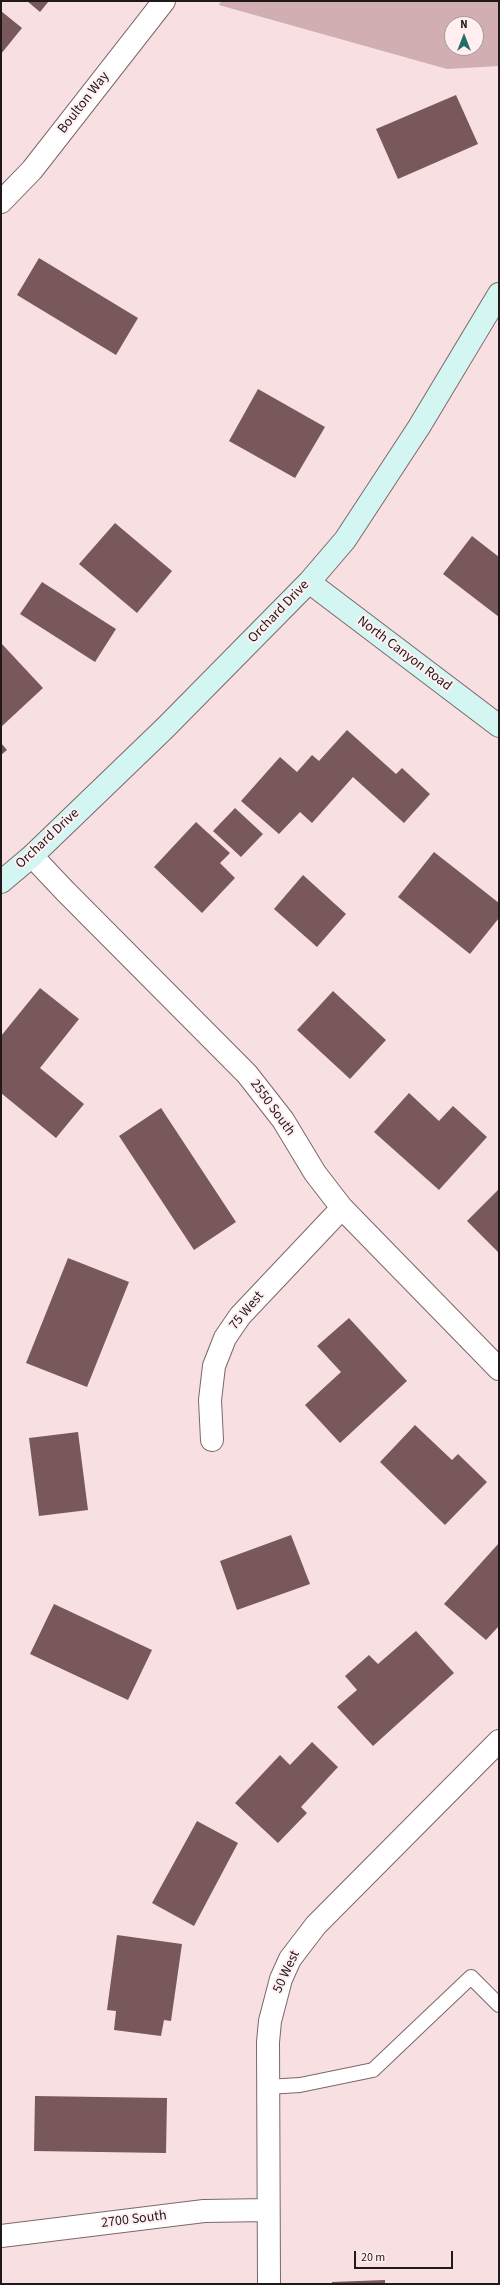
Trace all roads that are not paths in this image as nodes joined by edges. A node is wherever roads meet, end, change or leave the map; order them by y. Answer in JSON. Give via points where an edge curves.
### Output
{"nodes":[{"id":1,"x":164,"y":1,"type":"edge"},
{"id":2,"x":1,"y":202,"type":"edge"},
{"id":3,"x":499,"y":294,"type":"edge"},
{"id":4,"x":309,"y":582,"type":"junction"},
{"id":5,"x":499,"y":726,"type":"edge"},
{"id":6,"x":32,"y":856,"type":"junction"},
{"id":7,"x":1,"y":882,"type":"edge"},
{"id":8,"x":342,"y":1208,"type":"junction"},
{"id":9,"x":499,"y":1369,"type":"edge"},
{"id":10,"x":212,"y":1440,"type":"dead end"},
{"id":11,"x":499,"y":1741,"type":"edge"},
{"id":12,"x":499,"y":2005,"type":"edge"},
{"id":13,"x":267,"y":2087,"type":"junction"},
{"id":14,"x":268,"y":2210,"type":"junction"},
{"id":15,"x":1,"y":2236,"type":"edge"},
{"id":16,"x":269,"y":2284,"type":"edge"}],
"edges":[{"from":1,"to":2,"type":"street","name":"Boulton Way","via":[[32,170]]},
{"from":3,"to":4,"type":"main road","name":"Orchard Drive","via":[[420,427],[345,540]]},
{"from":4,"to":5,"type":"main road","name":"North Canyon Road"},
{"from":4,"to":6,"type":"main road","name":"Orchard Drive","via":[[165,728]]},
{"from":6,"to":7,"type":"main road","name":"Orchard Drive"},
{"from":6,"to":8,"type":"street","name":"2550 South","via":[[247,1074],[283,1120],[315,1173]]},
{"from":8,"to":9,"type":"street","name":"2550 South"},
{"from":8,"to":10,"type":"street","name":"75 West","via":[[240,1316],[225,1338],[214,1366],[210,1400]]},
{"from":11,"to":13,"type":"street","name":"50 West","via":[[302,1941],[290,1959],[274,1999],[270,2020]]},
{"from":12,"to":13,"type":"lane","via":[[471,1977],[373,2070],[300,2085]]},
{"from":13,"to":14,"type":"street","name":"50 West"},
{"from":14,"to":15,"type":"street","name":"2700 South","via":[[204,2211]]},
{"from":14,"to":16,"type":"street","name":"50 West"}]}
